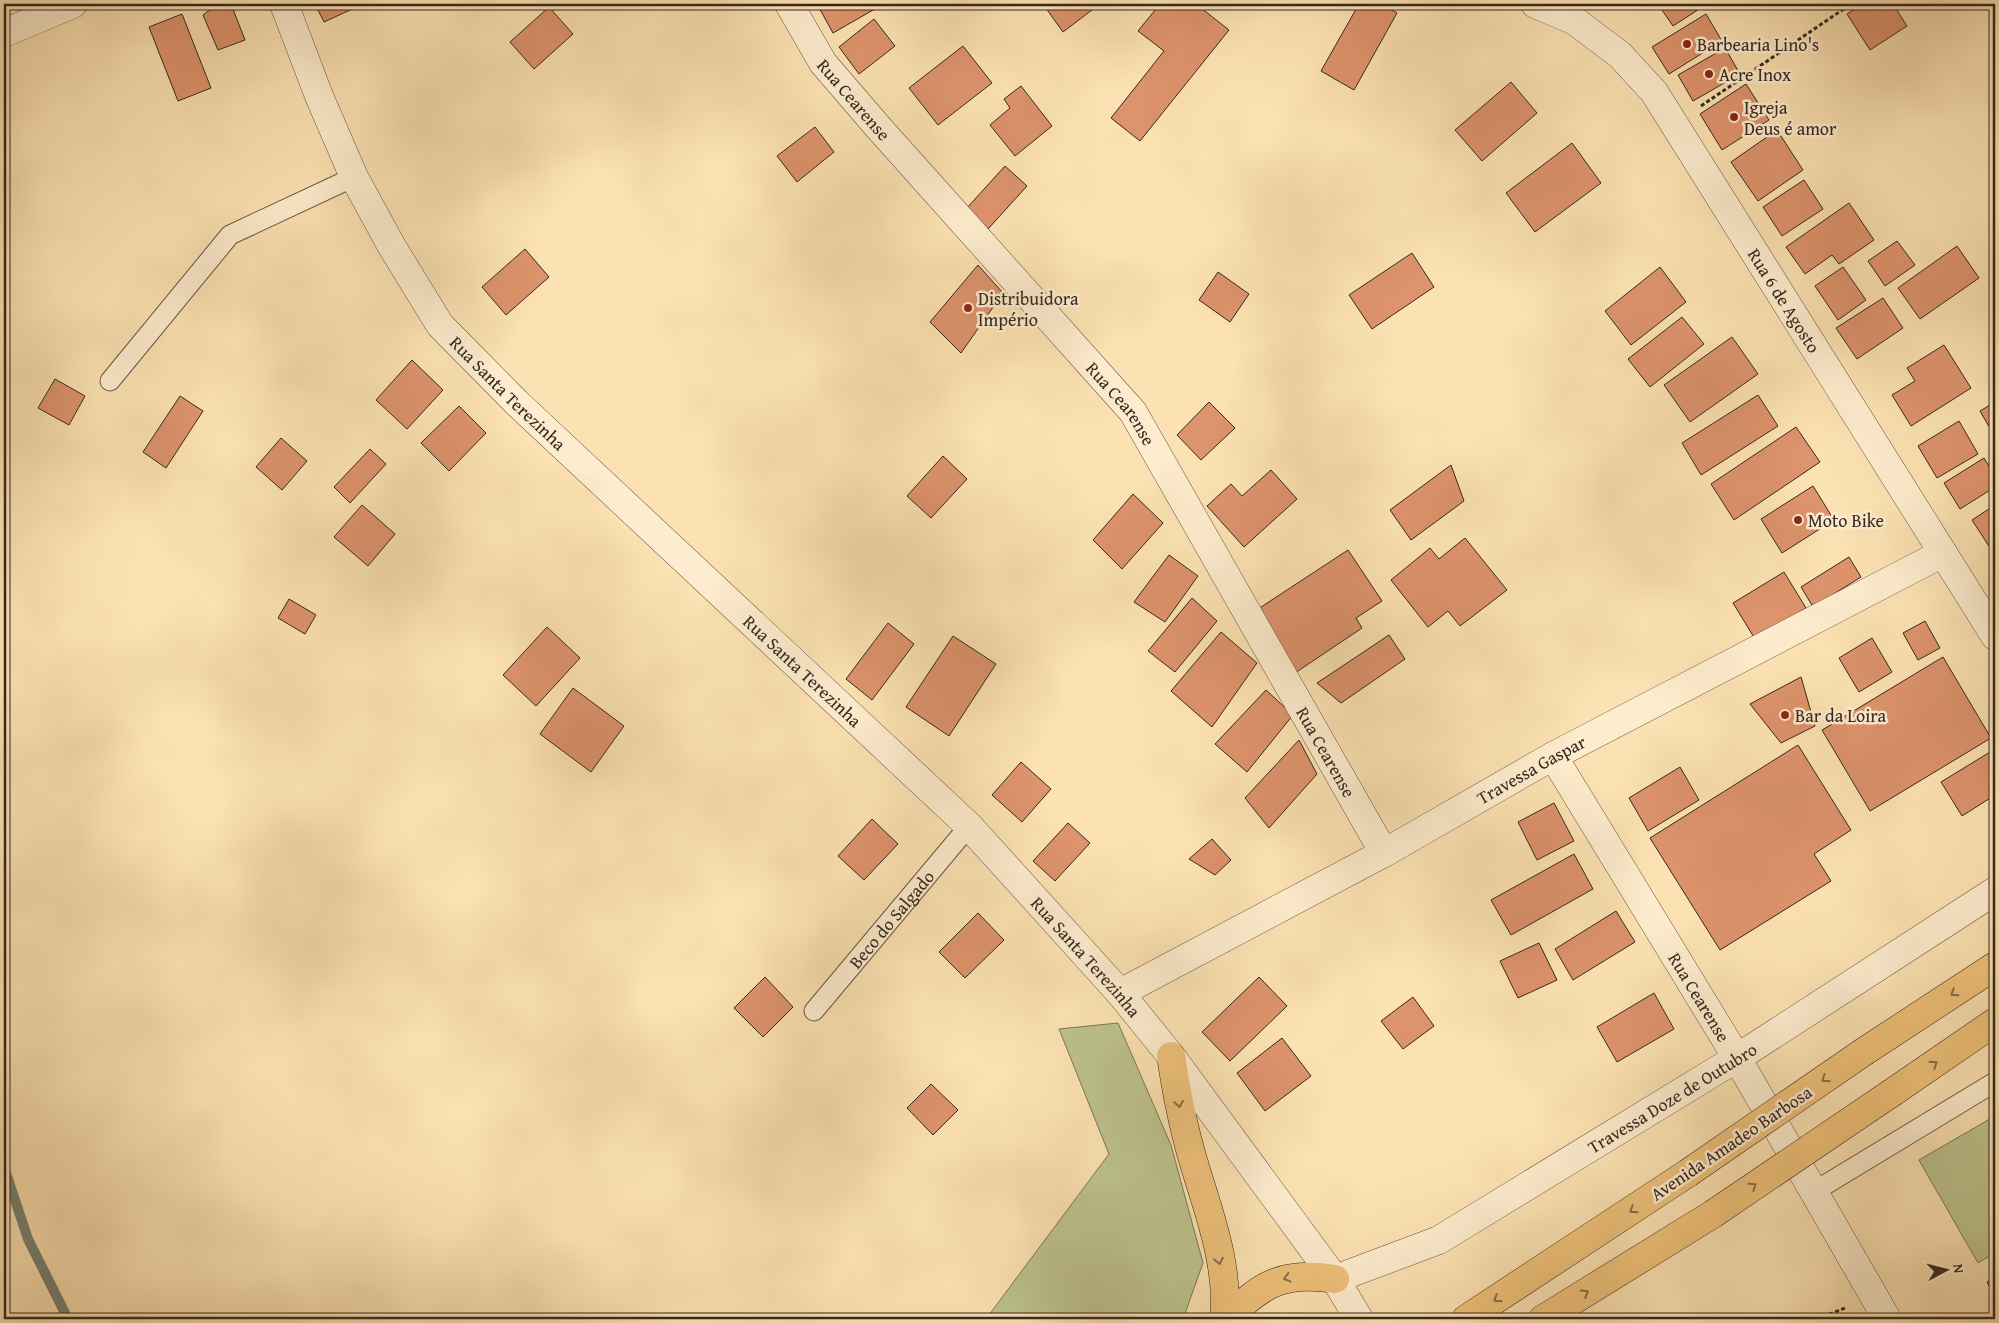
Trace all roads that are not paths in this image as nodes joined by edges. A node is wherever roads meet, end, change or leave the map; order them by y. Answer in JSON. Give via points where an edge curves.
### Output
{"nodes":[{"id":1,"x":73,"y":4,"type":"edge"},
{"id":2,"x":284,"y":4,"type":"edge"},
{"id":3,"x":789,"y":4,"type":"edge"},
{"id":4,"x":1535,"y":4,"type":"edge"},
{"id":5,"x":4,"y":34,"type":"edge"},
{"id":6,"x":354,"y":177,"type":"junction"},
{"id":7,"x":110,"y":381,"type":"dead end"},
{"id":8,"x":1943,"y":553,"type":"junction"},
{"id":9,"x":1995,"y":636,"type":"edge"},
{"id":10,"x":1552,"y":756,"type":"junction"},
{"id":11,"x":969,"y":826,"type":"junction"},
{"id":12,"x":1384,"y":853,"type":"junction"},
{"id":13,"x":1995,"y":891,"type":"edge"},
{"id":14,"x":1995,"y":966,"type":"edge"},
{"id":15,"x":1120,"y":993,"type":"junction"},
{"id":16,"x":814,"y":1012,"type":"dead end"},
{"id":17,"x":1995,"y":1022,"type":"edge"},
{"id":18,"x":1171,"y":1056,"type":"junction"},
{"id":19,"x":1737,"y":1058,"type":"junction"},
{"id":20,"x":1995,"y":1082,"type":"edge"},
{"id":21,"x":1815,"y":1191,"type":"junction"},
{"id":22,"x":1335,"y":1278,"type":"junction"},
{"id":23,"x":1225,"y":1319,"type":"edge"},
{"id":24,"x":1359,"y":1319,"type":"edge"},
{"id":25,"x":1466,"y":1319,"type":"edge"},
{"id":26,"x":1543,"y":1319,"type":"edge"},
{"id":27,"x":1887,"y":1319,"type":"edge"}],
"edges":[{"from":1,"to":5,"type":"street"},
{"from":2,"to":6,"type":"street","name":"Rua Santa Terezinha"},
{"from":3,"to":12,"type":"street","name":"Rua Cearense","via":[[823,63],[1133,412]]},
{"from":4,"to":8,"type":"street","name":"Rua 6 de Agosto","via":[[1575,20],[1620,56],[1654,92]]},
{"from":6,"to":7,"type":"lane","via":[[230,235]]},
{"from":6,"to":11,"type":"street","name":"Rua Santa Terezinha","via":[[440,325],[516,402]]},
{"from":8,"to":9,"type":"street","name":"Rua 6 de Agosto"},
{"from":8,"to":10,"type":"street","name":"Travessa Gaspar"},
{"from":10,"to":12,"type":"street","name":"Travessa Gaspar"},
{"from":10,"to":19,"type":"street","name":"Rua Cearense"},
{"from":11,"to":15,"type":"street","name":"Rua Santa Terezinha"},
{"from":11,"to":16,"type":"lane","name":"Beco do Salgado"},
{"from":12,"to":15,"type":"street","name":"Travessa Gaspar"},
{"from":13,"to":19,"type":"street","name":"Travessa Doze de Outubro"},
{"from":14,"to":25,"type":"main road","name":"Avenida Amadeo Barbosa","one_way":true,"bridge":true,"via":[[1865,1051],[1688,1174]]},
{"from":15,"to":18,"type":"street","name":"Rua Santa Terezinha"},
{"from":26,"to":17,"type":"main road","one_way":true,"bridge":true,"via":[[1713,1214]]},
{"from":18,"to":22,"type":"street","name":"Rua Santa Terezinha"},
{"from":18,"to":23,"type":"main road","one_way":true,"via":[[1180,1110],[1206,1198],[1216,1246],[1225,1290]]},
{"from":19,"to":21,"type":"street","name":"Rua Cearense"},
{"from":19,"to":22,"type":"street","name":"Travessa Doze de Outubro","via":[[1439,1240]]},
{"from":20,"to":21,"type":"lane"},
{"from":21,"to":27,"type":"street","name":"Rua Cearense"},
{"from":22,"to":23,"type":"main road","one_way":true,"via":[[1285,1277],[1265,1287]]},
{"from":22,"to":24,"type":"street","name":"Rua Santa Terezinha"}]}
